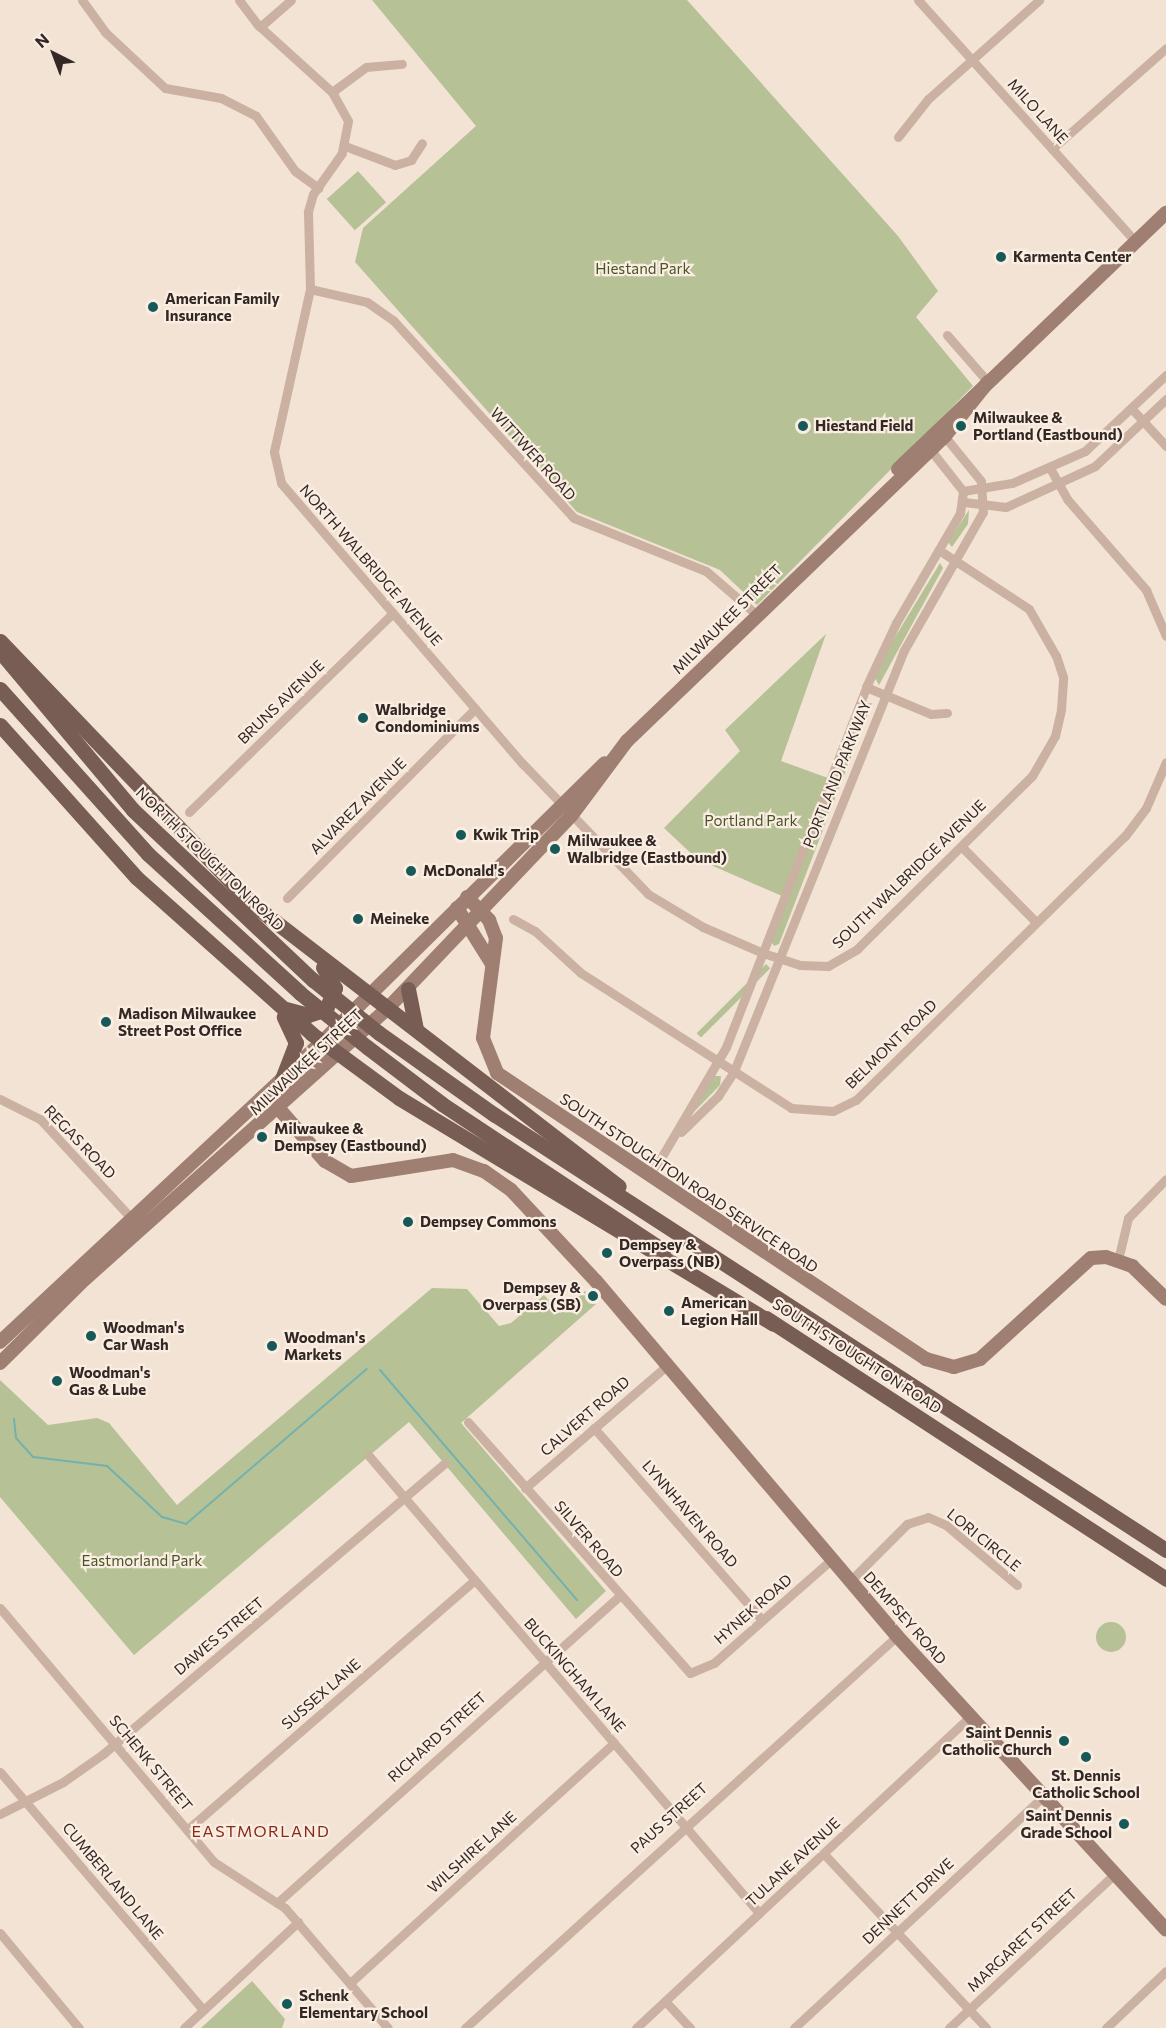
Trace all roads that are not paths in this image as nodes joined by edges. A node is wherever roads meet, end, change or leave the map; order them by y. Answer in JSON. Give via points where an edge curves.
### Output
{"nodes":[{"id":1,"x":82,"y":0,"type":"edge"},
{"id":2,"x":239,"y":0,"type":"edge"},
{"id":3,"x":291,"y":0,"type":"edge"},
{"id":4,"x":918,"y":0,"type":"edge"},
{"id":5,"x":1039,"y":0,"type":"edge"},
{"id":6,"x":260,"y":27,"type":"junction"},
{"id":7,"x":1166,"y":48,"type":"edge"},
{"id":8,"x":971,"y":61,"type":"junction"},
{"id":9,"x":402,"y":64,"type":"dead end"},
{"id":10,"x":332,"y":92,"type":"junction"},
{"id":11,"x":898,"y":137,"type":"dead end"},
{"id":12,"x":422,"y":143,"type":"dead end"},
{"id":13,"x":345,"y":146,"type":"junction"},
{"id":14,"x":1052,"y":149,"type":"junction"},
{"id":15,"x":318,"y":188,"type":"junction"},
{"id":16,"x":1166,"y":213,"type":"edge"},
{"id":17,"x":1136,"y":242,"type":"junction"},
{"id":18,"x":310,"y":289,"type":"junction"},
{"id":19,"x":946,"y":335,"type":"dead end"},
{"id":20,"x":1166,"y":375,"type":"edge"},
{"id":21,"x":988,"y":382,"type":"junction"},
{"id":22,"x":1166,"y":399,"type":"edge"},
{"id":23,"x":1131,"y":408,"type":"junction"},
{"id":24,"x":1144,"y":421,"type":"junction"},
{"id":25,"x":941,"y":432,"type":"junction"},
{"id":26,"x":927,"y":446,"type":"junction"},
{"id":27,"x":1166,"y":446,"type":"edge"},
{"id":28,"x":1050,"y":468,"type":"junction"},
{"id":29,"x":1058,"y":485,"type":"junction"},
{"id":30,"x":983,"y":487,"type":"junction"},
{"id":31,"x":963,"y":491,"type":"junction"},
{"id":32,"x":964,"y":502,"type":"junction"},
{"id":33,"x":984,"y":507,"type":"junction"},
{"id":34,"x":939,"y":550,"type":"junction"},
{"id":35,"x":955,"y":558,"type":"junction"},
{"id":36,"x":392,"y":614,"type":"junction"},
{"id":37,"x":756,"y":614,"type":"junction"},
{"id":38,"x":1166,"y":636,"type":"edge"},
{"id":39,"x":0,"y":641,"type":"edge"},
{"id":40,"x":0,"y":652,"type":"edge"},
{"id":41,"x":867,"y":687,"type":"junction"},
{"id":42,"x":0,"y":689,"type":"edge"},
{"id":43,"x":884,"y":695,"type":"junction"},
{"id":44,"x":475,"y":709,"type":"junction"},
{"id":45,"x":947,"y":713,"type":"dead end"},
{"id":46,"x":0,"y":725,"type":"edge"},
{"id":47,"x":0,"y":732,"type":"edge"},
{"id":48,"x":19,"y":748,"type":"junction"},
{"id":49,"x":609,"y":760,"type":"junction"},
{"id":50,"x":1166,"y":762,"type":"edge"},
{"id":51,"x":559,"y":804,"type":"junction"},
{"id":52,"x":189,"y":812,"type":"dead end"},
{"id":53,"x":571,"y":816,"type":"junction"},
{"id":54,"x":962,"y":847,"type":"junction"},
{"id":55,"x":467,"y":897,"type":"junction"},
{"id":56,"x":287,"y":898,"type":"dead end"},
{"id":57,"x":457,"y":908,"type":"junction"},
{"id":58,"x":483,"y":913,"type":"junction"},
{"id":59,"x":513,"y":919,"type":"dead end"},
{"id":60,"x":1036,"y":922,"type":"junction"},
{"id":61,"x":471,"y":925,"type":"junction"},
{"id":62,"x":763,"y":953,"type":"junction"},
{"id":63,"x":313,"y":954,"type":"junction"},
{"id":64,"x":780,"y":959,"type":"junction"},
{"id":65,"x":492,"y":964,"type":"junction"},
{"id":66,"x":408,"y":989,"type":"junction"},
{"id":67,"x":369,"y":996,"type":"junction"},
{"id":68,"x":278,"y":1007,"type":"junction"},
{"id":69,"x":388,"y":1008,"type":"junction"},
{"id":70,"x":416,"y":1029,"type":"junction"},
{"id":71,"x":322,"y":1042,"type":"junction"},
{"id":72,"x":340,"y":1054,"type":"junction"},
{"id":73,"x":719,"y":1062,"type":"junction"},
{"id":74,"x":421,"y":1066,"type":"joint"},
{"id":75,"x":734,"y":1071,"type":"junction"},
{"id":76,"x":282,"y":1079,"type":"junction"},
{"id":77,"x":0,"y":1099,"type":"edge"},
{"id":78,"x":280,"y":1110,"type":"junction"},
{"id":79,"x":225,"y":1131,"type":"junction"},
{"id":80,"x":677,"y":1136,"type":"junction"},
{"id":81,"x":651,"y":1175,"type":"junction"},
{"id":82,"x":1166,"y":1179,"type":"edge"},
{"id":83,"x":130,"y":1216,"type":"junction"},
{"id":84,"x":656,"y":1220,"type":"junction"},
{"id":85,"x":144,"y":1227,"type":"junction"},
{"id":86,"x":1118,"y":1260,"type":"junction"},
{"id":87,"x":79,"y":1285,"type":"junction"},
{"id":88,"x":1166,"y":1299,"type":"edge"},
{"id":89,"x":773,"y":1324,"type":"junction"},
{"id":90,"x":0,"y":1342,"type":"edge"},
{"id":91,"x":0,"y":1363,"type":"edge"},
{"id":92,"x":665,"y":1367,"type":"junction"},
{"id":93,"x":948,"y":1409,"type":"junction"},
{"id":94,"x":468,"y":1422,"type":"dead end"},
{"id":95,"x":594,"y":1428,"type":"junction"},
{"id":96,"x":936,"y":1429,"type":"junction"},
{"id":97,"x":369,"y":1456,"type":"dead end"},
{"id":98,"x":445,"y":1463,"type":"dead end"},
{"id":99,"x":525,"y":1488,"type":"junction"},
{"id":100,"x":404,"y":1498,"type":"junction"},
{"id":101,"x":1166,"y":1550,"type":"edge"},
{"id":102,"x":831,"y":1560,"type":"junction"},
{"id":103,"x":1166,"y":1579,"type":"edge"},
{"id":104,"x":475,"y":1580,"type":"junction"},
{"id":105,"x":850,"y":1581,"type":"junction"},
{"id":106,"x":1017,"y":1585,"type":"dead end"},
{"id":107,"x":619,"y":1596,"type":"junction"},
{"id":108,"x":0,"y":1608,"type":"edge"},
{"id":109,"x":762,"y":1620,"type":"junction"},
{"id":110,"x":897,"y":1636,"type":"junction"},
{"id":111,"x":545,"y":1662,"type":"junction"},
{"id":112,"x":691,"y":1673,"type":"joint"},
{"id":113,"x":970,"y":1718,"type":"junction"},
{"id":114,"x":614,"y":1743,"type":"junction"},
{"id":115,"x":115,"y":1744,"type":"junction"},
{"id":116,"x":0,"y":1772,"type":"edge"},
{"id":117,"x":1043,"y":1797,"type":"junction"},
{"id":118,"x":25,"y":1801,"type":"junction"},
{"id":119,"x":0,"y":1814,"type":"edge"},
{"id":120,"x":684,"y":1824,"type":"junction"},
{"id":121,"x":187,"y":1830,"type":"junction"},
{"id":122,"x":824,"y":1854,"type":"junction"},
{"id":123,"x":1114,"y":1874,"type":"junction"},
{"id":124,"x":277,"y":1903,"type":"junction"},
{"id":125,"x":759,"y":1913,"type":"junction"},
{"id":126,"x":298,"y":1922,"type":"junction"},
{"id":127,"x":1166,"y":1930,"type":"edge"},
{"id":128,"x":897,"y":1932,"type":"junction"},
{"id":129,"x":0,"y":1933,"type":"edge"},
{"id":130,"x":1166,"y":1971,"type":"edge"},
{"id":131,"x":350,"y":1983,"type":"junction"},
{"id":132,"x":665,"y":2001,"type":"junction"},
{"id":133,"x":969,"y":2009,"type":"junction"},
{"id":134,"x":202,"y":2010,"type":"junction"},
{"id":135,"x":79,"y":2028,"type":"edge"},
{"id":136,"x":184,"y":2028,"type":"edge"},
{"id":137,"x":388,"y":2028,"type":"edge"},
{"id":138,"x":465,"y":2028,"type":"edge"},
{"id":139,"x":636,"y":2028,"type":"edge"},
{"id":140,"x":690,"y":2028,"type":"edge"},
{"id":141,"x":794,"y":2028,"type":"edge"},
{"id":142,"x":950,"y":2028,"type":"edge"},
{"id":143,"x":986,"y":2028,"type":"edge"},
{"id":144,"x":1106,"y":2028,"type":"edge"}],
"edges":[{"from":1,"to":15,"type":"street","via":[[105,32],[165,88],[221,98],[256,116],[296,171]]},
{"from":2,"to":6,"type":"street"},
{"from":3,"to":6,"type":"street"},
{"from":4,"to":8,"type":"street","name":"MILO LANE"},
{"from":5,"to":8,"type":"street"},
{"from":6,"to":10,"type":"street"},
{"from":7,"to":14,"type":"street"},
{"from":8,"to":11,"type":"street","via":[[918,109]]},
{"from":8,"to":14,"type":"street","name":"MILO LANE"},
{"from":9,"to":10,"type":"street","via":[[366,67]]},
{"from":10,"to":13,"type":"street","via":[[346,115]]},
{"from":12,"to":13,"type":"street","via":[[411,160],[395,165]]},
{"from":13,"to":15,"type":"street","name":"NORTH WALBRIDGE AVENUE"},
{"from":14,"to":17,"type":"street","name":"MILO LANE"},
{"from":15,"to":18,"type":"street","name":"NORTH WALBRIDGE AVENUE","via":[[308,212]]},
{"from":16,"to":17,"type":"street","name":"MILWAUKEE STREET"},
{"from":17,"to":21,"type":"street","name":"MILWAUKEE STREET"},
{"from":18,"to":36,"type":"street","name":"NORTH WALBRIDGE AVENUE","via":[[274,460],[281,483]]},
{"from":18,"to":37,"type":"street","name":"WITTWER ROAD","via":[[367,302],[393,320],[574,518],[706,571]]},
{"from":19,"to":21,"type":"street"},
{"from":20,"to":23,"type":"street"},
{"from":21,"to":25,"type":"street","name":"MILWAUKEE STREET"},
{"from":22,"to":24,"type":"street"},
{"from":23,"to":24,"type":"street"},
{"from":23,"to":28,"type":"street","via":[[1095,444]]},
{"from":24,"to":27,"type":"street"},
{"from":24,"to":29,"type":"street","via":[[1101,462]]},
{"from":25,"to":26,"type":"street","name":"MILWAUKEE STREET"},
{"from":25,"to":30,"type":"street"},
{"from":26,"to":31,"type":"street"},
{"from":26,"to":37,"type":"street","name":"MILWAUKEE STREET"},
{"from":28,"to":29,"type":"street"},
{"from":28,"to":30,"type":"street"},
{"from":29,"to":33,"type":"street","via":[[1006,507]]},
{"from":29,"to":38,"type":"street","via":[[1146,590]]},
{"from":30,"to":31,"type":"street"},
{"from":30,"to":33,"type":"street"},
{"from":31,"to":32,"type":"street"},
{"from":32,"to":33,"type":"street"},
{"from":32,"to":34,"type":"street","name":"PORTLAND PARKWAY"},
{"from":33,"to":35,"type":"street","name":"PORTLAND PARKWAY"},
{"from":34,"to":35,"type":"street","name":"SOUTH WALBRIDGE AVENUE"},
{"from":34,"to":41,"type":"street","name":"PORTLAND PARKWAY"},
{"from":35,"to":43,"type":"street","name":"PORTLAND PARKWAY"},
{"from":35,"to":54,"type":"street","name":"SOUTH WALBRIDGE AVENUE","via":[[1029,609],[1063,676],[1059,718],[1044,760]]},
{"from":36,"to":44,"type":"street","name":"NORTH WALBRIDGE AVENUE"},
{"from":36,"to":52,"type":"street","name":"BRUNS AVENUE"},
{"from":37,"to":49,"type":"street","name":"MILWAUKEE STREET"},
{"from":39,"to":63,"type":"main road","via":[[173,826]]},
{"from":40,"to":74,"type":"main road","name":"NORTH STOUGHTON ROAD","bridge":true,"via":[[133,810],[313,980]]},
{"from":41,"to":43,"type":"street"},
{"from":41,"to":62,"type":"street","name":"PORTLAND PARKWAY"},
{"from":42,"to":89,"type":"main road","name":"SOUTH STOUGHTON ROAD","bridge":true,"via":[[148,854],[300,993],[410,1080]]},
{"from":43,"to":45,"type":"street","via":[[931,714]]},
{"from":43,"to":64,"type":"street","name":"PORTLAND PARKWAY"},
{"from":44,"to":51,"type":"street","name":"NORTH WALBRIDGE AVENUE"},
{"from":44,"to":56,"type":"street","name":"ALVAREZ AVENUE"},
{"from":46,"to":48,"type":"main road"},
{"from":47,"to":48,"type":"main road"},
{"from":48,"to":68,"type":"main road","via":[[137,878]]},
{"from":49,"to":51,"type":"street","name":"MILWAUKEE STREET"},
{"from":49,"to":53,"type":"street","name":"MILWAUKEE STREET"},
{"from":50,"to":60,"type":"street","name":"BELMONT ROAD","via":[[1146,808],[1125,836]]},
{"from":51,"to":53,"type":"street","name":"SOUTH WALBRIDGE AVENUE"},
{"from":51,"to":55,"type":"street","name":"MILWAUKEE STREET"},
{"from":53,"to":58,"type":"street","name":"MILWAUKEE STREET"},
{"from":53,"to":62,"type":"street","name":"SOUTH WALBRIDGE AVENUE","via":[[668,909]]},
{"from":54,"to":60,"type":"street"},
{"from":54,"to":64,"type":"street","name":"SOUTH WALBRIDGE AVENUE","via":[[845,959],[817,968]]},
{"from":55,"to":57,"type":"street","name":"MILWAUKEE STREET"},
{"from":55,"to":58,"type":"street","name":"SOUTH STOUGHTON ROAD SERVICE ROAD"},
{"from":57,"to":61,"type":"street"},
{"from":57,"to":67,"type":"street","name":"MILWAUKEE STREET"},
{"from":58,"to":61,"type":"street","name":"MILWAUKEE STREET"},
{"from":58,"to":65,"type":"street","name":"SOUTH STOUGHTON ROAD SERVICE ROAD","via":[[496,938]]},
{"from":59,"to":73,"type":"street","name":"BELMONT ROAD","via":[[535,932],[575,969]]},
{"from":60,"to":75,"type":"street","name":"BELMONT ROAD","via":[[841,1109],[797,1110]]},
{"from":61,"to":65,"type":"street"},
{"from":61,"to":66,"type":"street","name":"MILWAUKEE STREET"},
{"from":62,"to":64,"type":"street","name":"SOUTH WALBRIDGE AVENUE"},
{"from":62,"to":73,"type":"street","name":"PORTLAND PARKWAY"},
{"from":63,"to":67,"type":"main road"},
{"from":63,"to":68,"type":"main road","via":[[334,982],[331,1003],[315,1015]]},
{"from":64,"to":75,"type":"street","name":"PORTLAND PARKWAY"},
{"from":65,"to":81,"type":"street","name":"SOUTH STOUGHTON ROAD SERVICE ROAD","via":[[483,1038],[497,1073]]},
{"from":66,"to":69,"type":"street","name":"MILWAUKEE STREET"},
{"from":66,"to":70,"type":"main road"},
{"from":67,"to":69,"type":"main road"},
{"from":67,"to":71,"type":"street","name":"MILWAUKEE STREET"},
{"from":68,"to":71,"type":"main road"},
{"from":68,"to":76,"type":"main road","via":[[296,1043]]},
{"from":69,"to":70,"type":"main road"},
{"from":69,"to":72,"type":"street","name":"MILWAUKEE STREET"},
{"from":70,"to":84,"type":"main road"},
{"from":71,"to":72,"type":"main road"},
{"from":71,"to":76,"type":"street","name":"MILWAUKEE STREET"},
{"from":72,"to":78,"type":"street","name":"MILWAUKEE STREET"},
{"from":72,"to":89,"type":"main road","via":[[399,1098],[619,1235]]},
{"from":73,"to":75,"type":"street","name":"BELMONT ROAD"},
{"from":73,"to":80,"type":"street","name":"PORTLAND PARKWAY"},
{"from":74,"to":84,"type":"main road","name":"SOUTH STOUGHTON ROAD"},
{"from":75,"to":80,"type":"street","name":"PORTLAND PARKWAY","via":[[718,1096]]},
{"from":76,"to":79,"type":"street","name":"MILWAUKEE STREET"},
{"from":77,"to":83,"type":"street","name":"REGAS ROAD","via":[[39,1119]]},
{"from":78,"to":85,"type":"street","name":"MILWAUKEE STREET"},
{"from":78,"to":92,"type":"street","name":"DEMPSEY ROAD","via":[[325,1161],[351,1176],[380,1176],[446,1159],[474,1166],[511,1190]]},
{"from":79,"to":83,"type":"street","name":"MILWAUKEE STREET"},
{"from":79,"to":85,"type":"street","via":[[188,1176],[146,1211]]},
{"from":80,"to":81,"type":"street","name":"PORTLAND PARKWAY"},
{"from":81,"to":86,"type":"street","name":"SOUTH STOUGHTON ROAD SERVICE ROAD","via":[[926,1359],[963,1366],[990,1350],[1075,1268],[1091,1258]]},
{"from":82,"to":86,"type":"street","via":[[1128,1218]]},
{"from":83,"to":87,"type":"street","via":[[128,1231]]},
{"from":83,"to":90,"type":"street","name":"MILWAUKEE STREET"},
{"from":84,"to":93,"type":"main road","name":"SOUTH STOUGHTON ROAD"},
{"from":85,"to":87,"type":"street","name":"MILWAUKEE STREET"},
{"from":86,"to":88,"type":"street"},
{"from":87,"to":91,"type":"street","name":"MILWAUKEE STREET"},
{"from":89,"to":96,"type":"main road","name":"SOUTH STOUGHTON ROAD"},
{"from":92,"to":95,"type":"street","name":"CALVERT ROAD"},
{"from":92,"to":102,"type":"street","name":"DEMPSEY ROAD"},
{"from":93,"to":96,"type":"main road"},
{"from":93,"to":101,"type":"main road","name":"SOUTH STOUGHTON ROAD"},
{"from":94,"to":99,"type":"street","name":"SILVER ROAD"},
{"from":95,"to":99,"type":"street","name":"CALVERT ROAD"},
{"from":95,"to":109,"type":"street","name":"LYNNHAVEN ROAD"},
{"from":96,"to":103,"type":"main road","name":"SOUTH STOUGHTON ROAD"},
{"from":97,"to":100,"type":"street","name":"BUCKINGHAM LANE"},
{"from":98,"to":100,"type":"street","name":"DAWES STREET"},
{"from":99,"to":107,"type":"street","name":"SILVER ROAD"},
{"from":100,"to":104,"type":"street","name":"BUCKINGHAM LANE"},
{"from":100,"to":115,"type":"street","name":"DAWES STREET"},
{"from":102,"to":105,"type":"street","name":"DEMPSEY ROAD"},
{"from":102,"to":109,"type":"street","name":"HYNEK ROAD"},
{"from":104,"to":111,"type":"street","name":"BUCKINGHAM LANE"},
{"from":104,"to":121,"type":"street","name":"SUSSEX LANE"},
{"from":105,"to":106,"type":"street","name":"LORI CIRCLE","via":[[907,1524],[928,1517],[946,1525]]},
{"from":105,"to":110,"type":"street","name":"DEMPSEY ROAD"},
{"from":107,"to":111,"type":"street","name":"RICHARD STREET"},
{"from":107,"to":112,"type":"street","name":"SILVER ROAD"},
{"from":108,"to":115,"type":"street","name":"SCHENK STREET"},
{"from":109,"to":112,"type":"street","name":"HYNEK ROAD","via":[[704,1671]]},
{"from":110,"to":113,"type":"street","name":"DEMPSEY ROAD"},
{"from":110,"to":120,"type":"street","name":"PAUS STREET","via":[[799,1729]]},
{"from":111,"to":114,"type":"street","name":"BUCKINGHAM LANE"},
{"from":111,"to":124,"type":"street","name":"RICHARD STREET"},
{"from":113,"to":117,"type":"street","name":"DEMPSEY ROAD"},
{"from":113,"to":122,"type":"street","name":"TULANE AVENUE"},
{"from":114,"to":120,"type":"street","name":"BUCKINGHAM LANE"},
{"from":114,"to":131,"type":"street","name":"WILSHIRE LANE"},
{"from":115,"to":118,"type":"street","name":"DAWES STREET","via":[[63,1782]]},
{"from":115,"to":121,"type":"street","name":"SCHENK STREET"},
{"from":116,"to":118,"type":"street","name":"CUMBERLAND LANE"},
{"from":117,"to":123,"type":"street","name":"DEMPSEY ROAD"},
{"from":117,"to":128,"type":"street","name":"DENNETT DRIVE"},
{"from":118,"to":119,"type":"street","name":"DAWES STREET"},
{"from":118,"to":134,"type":"street","name":"CUMBERLAND LANE"},
{"from":120,"to":125,"type":"street","name":"BUCKINGHAM LANE"},
{"from":120,"to":138,"type":"street","name":"PAUS STREET"},
{"from":121,"to":124,"type":"street","name":"SCHENK STREET","via":[[214,1862]]},
{"from":122,"to":125,"type":"street","name":"TULANE AVENUE"},
{"from":122,"to":128,"type":"street"},
{"from":123,"to":127,"type":"street","name":"DEMPSEY ROAD"},
{"from":123,"to":133,"type":"street","name":"MARGARET STREET"},
{"from":124,"to":126,"type":"street","name":"SCHENK STREET"},
{"from":125,"to":132,"type":"street","name":"TULANE AVENUE"},
{"from":126,"to":131,"type":"street","name":"SCHENK STREET"},
{"from":126,"to":134,"type":"street"},
{"from":128,"to":133,"type":"street"},
{"from":128,"to":141,"type":"street","name":"DENNETT DRIVE"},
{"from":129,"to":135,"type":"street"},
{"from":130,"to":144,"type":"street"},
{"from":131,"to":137,"type":"street","name":"SCHENK STREET"},
{"from":132,"to":139,"type":"street","name":"TULANE AVENUE"},
{"from":132,"to":140,"type":"street"},
{"from":133,"to":142,"type":"street","name":"MARGARET STREET"},
{"from":133,"to":143,"type":"street"},
{"from":134,"to":136,"type":"street"}]}
